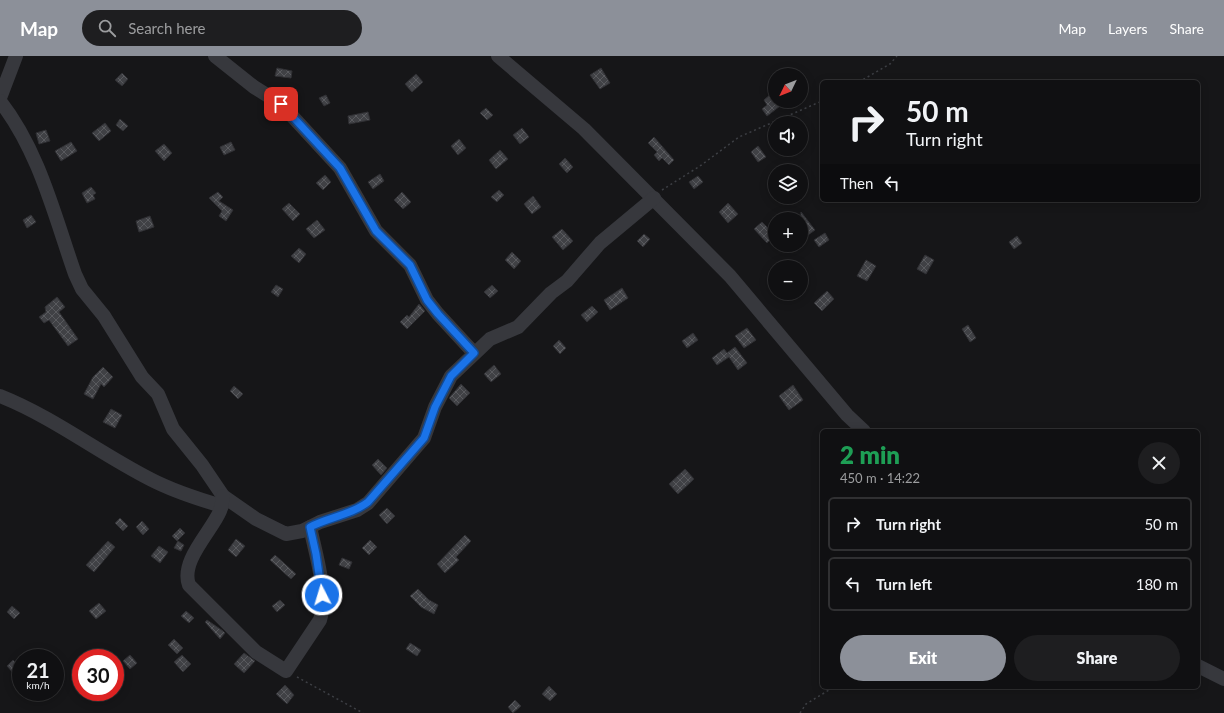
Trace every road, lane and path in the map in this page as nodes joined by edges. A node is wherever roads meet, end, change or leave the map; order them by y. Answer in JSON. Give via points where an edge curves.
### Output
{"nodes":[{"id":1,"x":16,"y":56,"type":"edge"},
{"id":2,"x":215,"y":56,"type":"edge"},
{"id":3,"x":498,"y":56,"type":"edge"},
{"id":4,"x":897,"y":56,"type":"edge"},
{"id":5,"x":862,"y":80,"type":"edge"},
{"id":6,"x":0,"y":99,"type":"edge"},
{"id":7,"x":820,"y":102,"type":"edge"},
{"id":8,"x":654,"y":198,"type":"junction"},
{"id":9,"x":474,"y":353,"type":"junction"},
{"id":10,"x":0,"y":396,"type":"edge"},
{"id":11,"x":862,"y":429,"type":"edge"},
{"id":12,"x":222,"y":501,"type":"junction"},
{"id":13,"x":310,"y":527,"type":"junction"},
{"id":14,"x":1200,"y":667,"type":"edge"},
{"id":15,"x":286,"y":671,"type":"junction"},
{"id":16,"x":1224,"y":679,"type":"edge"},
{"id":17,"x":831,"y":689,"type":"edge"},
{"id":18,"x":363,"y":713,"type":"edge"},
{"id":19,"x":800,"y":713,"type":"edge"}],
"edges":[{"from":1,"to":6,"type":"street"},
{"from":2,"to":9,"type":"street","via":[[281,104],[340,168],[376,231],[410,265],[427,300]]},
{"from":3,"to":8,"type":"street","via":[[584,129]]},
{"from":4,"to":5,"type":"path","via":[[890,64]]},
{"from":6,"to":12,"type":"street","via":[[12,116],[38,166],[82,289],[104,316],[142,377],[158,394],[173,430],[202,465]]},
{"from":7,"to":8,"type":"path","via":[[739,136]]},
{"from":8,"to":9,"type":"street","via":[[600,243],[567,281],[551,293],[518,328],[490,339]]},
{"from":8,"to":11,"type":"street","via":[[730,276],[847,415]]},
{"from":9,"to":13,"type":"street","via":[[451,376],[435,407],[424,438],[368,502],[357,510]]},
{"from":10,"to":12,"type":"street","via":[[85,439],[150,479],[196,499]]},
{"from":12,"to":13,"type":"street","via":[[286,534]]},
{"from":12,"to":15,"type":"street","via":[[190,565],[187,574],[189,585],[256,652]]},
{"from":13,"to":15,"type":"street","via":[[320,574],[323,612]]},
{"from":14,"to":16,"type":"street"},
{"from":15,"to":18,"type":"path"},
{"from":17,"to":19,"type":"path","via":[[806,704]]}]}
